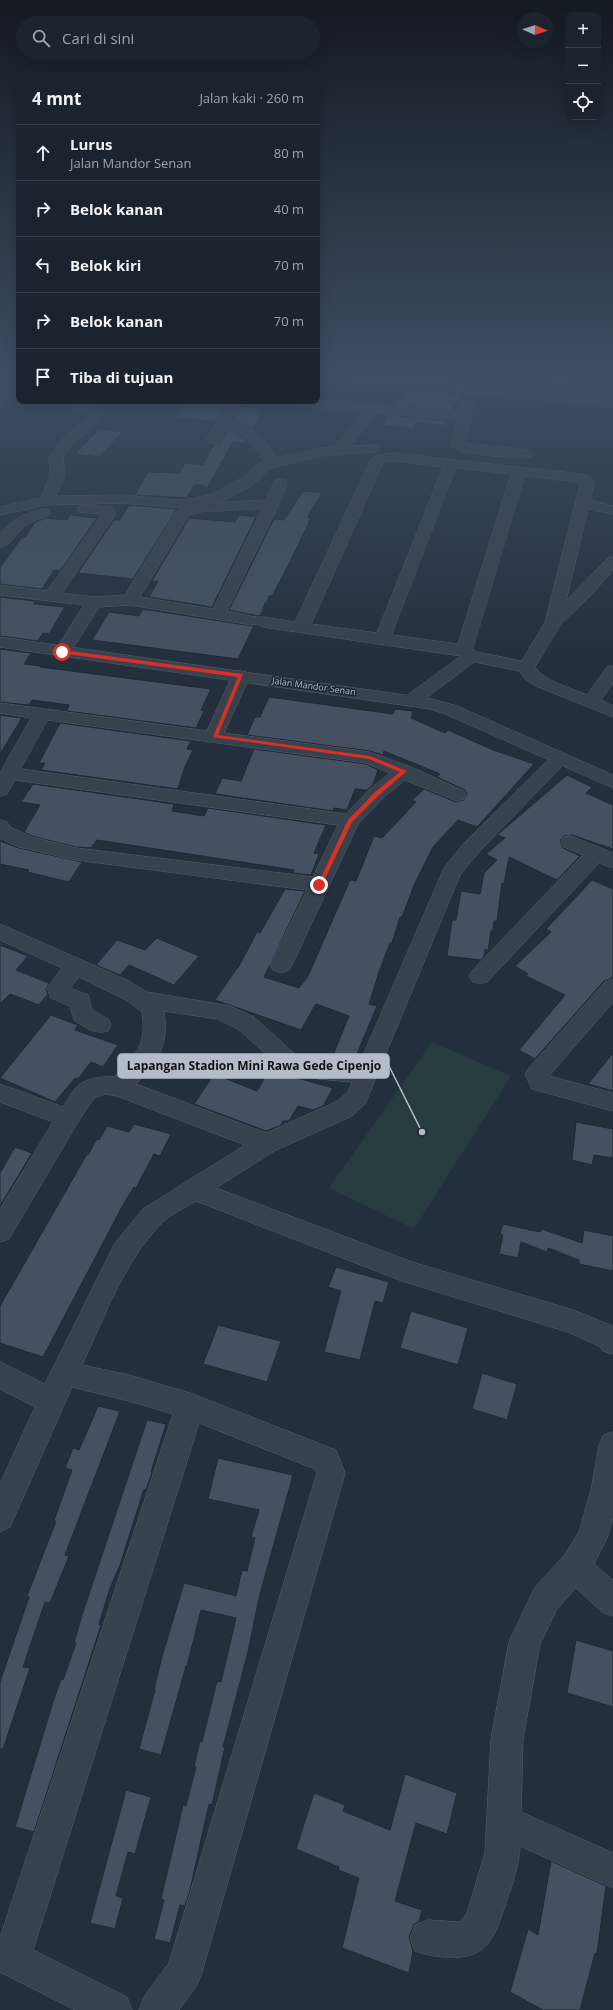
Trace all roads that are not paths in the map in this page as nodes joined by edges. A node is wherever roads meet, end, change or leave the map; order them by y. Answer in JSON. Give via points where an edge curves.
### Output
{"nodes":[{"id":1,"x":519,"y":471,"type":"edge"},
{"id":2,"x":59,"y":472,"type":"edge"},
{"id":3,"x":258,"y":472,"type":"edge"},
{"id":4,"x":373,"y":472,"type":"edge"},
{"id":5,"x":448,"y":472,"type":"edge"},
{"id":6,"x":526,"y":472,"type":"edge"},
{"id":7,"x":280,"y":483,"type":"dead end"},
{"id":8,"x":46,"y":501,"type":"junction"},
{"id":9,"x":582,"y":503,"type":"junction"},
{"id":10,"x":272,"y":504,"type":"junction"},
{"id":11,"x":613,"y":510,"type":"edge"},
{"id":12,"x":0,"y":511,"type":"edge"},
{"id":13,"x":0,"y":543,"type":"edge"},
{"id":14,"x":613,"y":561,"type":"edge"},
{"id":15,"x":0,"y":590,"type":"edge"},
{"id":16,"x":52,"y":596,"type":"junction"},
{"id":17,"x":130,"y":600,"type":"junction"},
{"id":18,"x":94,"y":602,"type":"junction"},
{"id":19,"x":218,"y":614,"type":"junction"},
{"id":20,"x":553,"y":622,"type":"junction"},
{"id":21,"x":301,"y":627,"type":"junction"},
{"id":22,"x":383,"y":638,"type":"junction"},
{"id":23,"x":0,"y":642,"type":"edge"},
{"id":24,"x":62,"y":652,"type":"junction"},
{"id":25,"x":468,"y":653,"type":"junction"},
{"id":26,"x":527,"y":668,"type":"junction"},
{"id":27,"x":613,"y":672,"type":"edge"},
{"id":28,"x":241,"y":676,"type":"junction"},
{"id":29,"x":412,"y":700,"type":"junction"},
{"id":30,"x":590,"y":703,"type":"junction"},
{"id":31,"x":0,"y":708,"type":"edge"},
{"id":32,"x":613,"y":712,"type":"edge"},
{"id":33,"x":42,"y":714,"type":"junction"},
{"id":34,"x":214,"y":736,"type":"junction"},
{"id":35,"x":558,"y":759,"type":"junction"},
{"id":36,"x":404,"y":771,"type":"junction"},
{"id":37,"x":9,"y":773,"type":"junction"},
{"id":38,"x":613,"y":782,"type":"edge"},
{"id":39,"x":0,"y":790,"type":"edge"},
{"id":40,"x":457,"y":795,"type":"dead end"},
{"id":41,"x":350,"y":821,"type":"junction"},
{"id":42,"x":0,"y":826,"type":"edge"},
{"id":43,"x":572,"y":842,"type":"dead end"},
{"id":44,"x":605,"y":857,"type":"edge"},
{"id":45,"x":319,"y":885,"type":"junction"},
{"id":46,"x":0,"y":931,"type":"edge"},
{"id":47,"x":281,"y":965,"type":"dead end"},
{"id":48,"x":76,"y":966,"type":"junction"},
{"id":49,"x":480,"y":976,"type":"dead end"},
{"id":50,"x":613,"y":988,"type":"edge"},
{"id":51,"x":141,"y":999,"type":"junction"},
{"id":52,"x":100,"y":1025,"type":"dead end"},
{"id":53,"x":366,"y":1074,"type":"junction"},
{"id":54,"x":119,"y":1087,"type":"junction"},
{"id":55,"x":0,"y":1093,"type":"edge"},
{"id":56,"x":613,"y":1102,"type":"edge"},
{"id":57,"x":68,"y":1118,"type":"junction"},
{"id":58,"x":267,"y":1143,"type":"junction"},
{"id":59,"x":192,"y":1189,"type":"junction"},
{"id":60,"x":0,"y":1231,"type":"edge"},
{"id":61,"x":613,"y":1342,"type":"edge"},
{"id":62,"x":64,"y":1373,"type":"junction"},
{"id":63,"x":0,"y":1375,"type":"edge"},
{"id":64,"x":50,"y":1401,"type":"junction"},
{"id":65,"x":190,"y":1406,"type":"junction"},
{"id":66,"x":613,"y":1446,"type":"edge"},
{"id":67,"x":0,"y":1517,"type":"edge"},
{"id":68,"x":575,"y":1567,"type":"junction"},
{"id":69,"x":613,"y":1601,"type":"edge"},
{"id":70,"x":503,"y":1824,"type":"junction"},
{"id":71,"x":613,"y":1871,"type":"edge"},
{"id":72,"x":428,"y":1938,"type":"dead end"},
{"id":73,"x":6,"y":1956,"type":"edge"},
{"id":74,"x":114,"y":2010,"type":"edge"},
{"id":75,"x":157,"y":2010,"type":"edge"}],
"edges":[{"from":1,"to":25,"type":"street"},
{"from":2,"to":8,"type":"street","via":[[58,480]]},
{"from":3,"to":8,"type":"street","via":[[253,478],[216,498],[190,503],[123,499]]},
{"from":4,"to":21,"type":"street"},
{"from":5,"to":22,"type":"street"},
{"from":6,"to":9,"type":"street","via":[[586,480]]},
{"from":7,"to":10,"type":"street"},
{"from":8,"to":12,"type":"street"},
{"from":9,"to":11,"type":"street"},
{"from":9,"to":20,"type":"street"},
{"from":10,"to":17,"type":"street","via":[[199,508],[183,512]]},
{"from":10,"to":19,"type":"street"},
{"from":13,"to":16,"type":"street","via":[[19,521],[30,516],[70,510],[107,510],[109,514]]},
{"from":14,"to":20,"type":"street"},
{"from":15,"to":16,"type":"street"},
{"from":16,"to":18,"type":"street"},
{"from":17,"to":18,"type":"street"},
{"from":17,"to":19,"type":"street"},
{"from":18,"to":24,"type":"street"},
{"from":19,"to":21,"type":"street"},
{"from":20,"to":26,"type":"street"},
{"from":21,"to":22,"type":"street"},
{"from":22,"to":25,"type":"street"},
{"from":23,"to":24,"type":"street","name":"Jalan Mandor Senan"},
{"from":24,"to":28,"type":"street","name":"Jalan Mandor Senan"},
{"from":25,"to":26,"type":"street"},
{"from":25,"to":29,"type":"street"},
{"from":26,"to":30,"type":"street","via":[[530,675],[542,682]]},
{"from":27,"to":30,"type":"street"},
{"from":28,"to":29,"type":"street","name":"Jalan Mandor Senan"},
{"from":28,"to":34,"type":"street"},
{"from":29,"to":35,"type":"street","name":"Jalan Mandor Senan","via":[[451,710]]},
{"from":30,"to":32,"type":"street"},
{"from":31,"to":33,"type":"street"},
{"from":33,"to":34,"type":"street"},
{"from":33,"to":37,"type":"street"},
{"from":34,"to":36,"type":"street","via":[[370,758]]},
{"from":35,"to":38,"type":"street","name":"Jalan Mandor Senan"},
{"from":35,"to":53,"type":"street","via":[[472,847],[451,873]]},
{"from":36,"to":40,"type":"street"},
{"from":36,"to":41,"type":"street","via":[[377,793]]},
{"from":37,"to":39,"type":"street"},
{"from":37,"to":41,"type":"street"},
{"from":41,"to":45,"type":"street"},
{"from":42,"to":45,"type":"street","via":[[2,831],[26,842],[76,854]]},
{"from":43,"to":44,"type":"street"},
{"from":44,"to":49,"type":"street"},
{"from":45,"to":47,"type":"street"},
{"from":46,"to":48,"type":"street"},
{"from":48,"to":51,"type":"street"},
{"from":48,"to":52,"type":"street","via":[[60,985],[59,992],[80,1001],[82,1014]]},
{"from":50,"to":56,"type":"street","via":[[537,1074],[540,1083]]},
{"from":51,"to":53,"type":"street","via":[[222,1012],[246,1023],[287,1060],[319,1070]]},
{"from":51,"to":54,"type":"street","via":[[153,1009],[157,1028],[151,1053]]},
{"from":53,"to":58,"type":"street","via":[[357,1098],[344,1109]]},
{"from":54,"to":57,"type":"street","via":[[106,1085],[86,1092]]},
{"from":54,"to":58,"type":"street"},
{"from":55,"to":57,"type":"street"},
{"from":57,"to":60,"type":"street"},
{"from":58,"to":59,"type":"street"},
{"from":59,"to":61,"type":"street","via":[[412,1273],[572,1322],[611,1338]]},
{"from":59,"to":62,"type":"street","via":[[152,1216],[124,1251]]},
{"from":62,"to":64,"type":"street"},
{"from":62,"to":65,"type":"street"},
{"from":63,"to":64,"type":"street"},
{"from":64,"to":67,"type":"street"},
{"from":65,"to":73,"type":"street"},
{"from":65,"to":75,"type":"street","via":[[326,1460],[331,1473],[184,1972]]},
{"from":66,"to":68,"type":"street","via":[[606,1490],[592,1538]]},
{"from":68,"to":69,"type":"street"},
{"from":68,"to":70,"type":"street","via":[[546,1598],[525,1642],[507,1739]]},
{"from":70,"to":71,"type":"street","via":[[524,1830]]},
{"from":70,"to":72,"type":"street","via":[[502,1854],[481,1924],[470,1938]]},
{"from":73,"to":74,"type":"street"}]}
